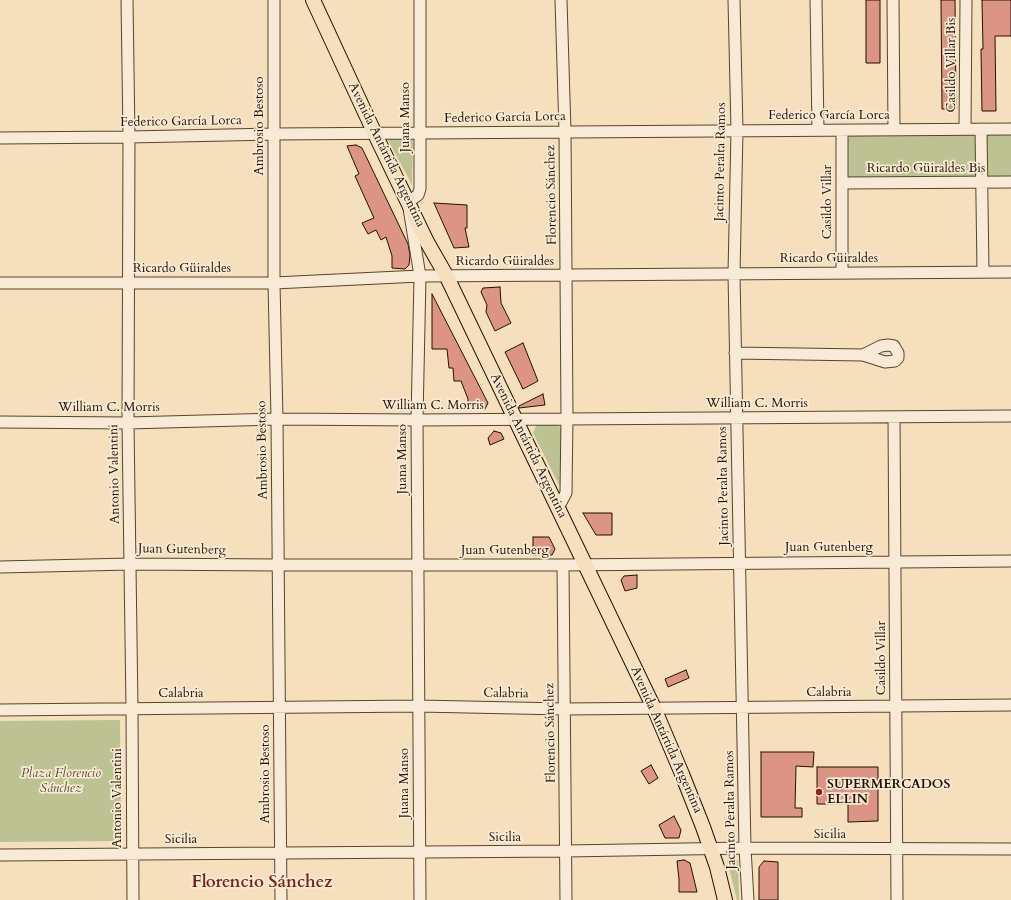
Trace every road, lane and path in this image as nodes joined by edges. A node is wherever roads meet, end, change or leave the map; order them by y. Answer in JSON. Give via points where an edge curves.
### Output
{"nodes":[{"id":1,"x":127,"y":0,"type":"edge"},
{"id":2,"x":274,"y":0,"type":"edge"},
{"id":3,"x":313,"y":0,"type":"edge"},
{"id":4,"x":420,"y":0,"type":"edge"},
{"id":5,"x":561,"y":0,"type":"edge"},
{"id":6,"x":734,"y":0,"type":"edge"},
{"id":7,"x":816,"y":0,"type":"edge"},
{"id":8,"x":893,"y":0,"type":"edge"},
{"id":9,"x":966,"y":0,"type":"edge"},
{"id":10,"x":966,"y":129,"type":"junction"},
{"id":11,"x":981,"y":129,"type":"junction"},
{"id":12,"x":1011,"y":129,"type":"edge"},
{"id":13,"x":737,"y":130,"type":"junction"},
{"id":14,"x":818,"y":130,"type":"junction"},
{"id":15,"x":842,"y":130,"type":"junction"},
{"id":16,"x":894,"y":130,"type":"junction"},
{"id":17,"x":565,"y":131,"type":"junction"},
{"id":18,"x":421,"y":133,"type":"junction"},
{"id":19,"x":275,"y":134,"type":"junction"},
{"id":20,"x":375,"y":134,"type":"junction"},
{"id":21,"x":129,"y":137,"type":"junction"},
{"id":22,"x":0,"y":138,"type":"edge"},
{"id":23,"x":981,"y":182,"type":"junction"},
{"id":24,"x":1011,"y":182,"type":"edge"},
{"id":25,"x":842,"y":183,"type":"junction"},
{"id":26,"x":408,"y":202,"type":"junction"},
{"id":27,"x":983,"y":272,"type":"junction"},
{"id":28,"x":1011,"y":272,"type":"edge"},
{"id":29,"x":842,"y":273,"type":"junction"},
{"id":30,"x":734,"y":274,"type":"junction"},
{"id":31,"x":420,"y":276,"type":"junction"},
{"id":32,"x":567,"y":276,"type":"junction"},
{"id":33,"x":447,"y":277,"type":"junction"},
{"id":34,"x":0,"y":283,"type":"edge"},
{"id":35,"x":128,"y":283,"type":"junction"},
{"id":36,"x":274,"y":283,"type":"junction"},
{"id":37,"x":735,"y":353,"type":"junction"},
{"id":38,"x":863,"y":355,"type":"dead end"},
{"id":39,"x":1011,"y":416,"type":"edge"},
{"id":40,"x":894,"y":417,"type":"junction"},
{"id":41,"x":567,"y":418,"type":"junction"},
{"id":42,"x":737,"y":418,"type":"junction"},
{"id":43,"x":277,"y":419,"type":"junction"},
{"id":44,"x":515,"y":419,"type":"junction"},
{"id":45,"x":417,"y":420,"type":"junction"},
{"id":46,"x":0,"y":422,"type":"edge"},
{"id":47,"x":128,"y":423,"type":"junction"},
{"id":48,"x":558,"y":508,"type":"junction"},
{"id":49,"x":1011,"y":561,"type":"edge"},
{"id":50,"x":895,"y":562,"type":"junction"},
{"id":51,"x":740,"y":563,"type":"junction"},
{"id":52,"x":130,"y":564,"type":"junction"},
{"id":53,"x":278,"y":565,"type":"junction"},
{"id":54,"x":418,"y":565,"type":"junction"},
{"id":55,"x":563,"y":565,"type":"junction"},
{"id":56,"x":586,"y":565,"type":"junction"},
{"id":57,"x":0,"y":567,"type":"edge"},
{"id":58,"x":1011,"y":705,"type":"edge"},
{"id":59,"x":419,"y":706,"type":"junction"},
{"id":60,"x":896,"y":706,"type":"junction"},
{"id":61,"x":742,"y":707,"type":"junction"},
{"id":62,"x":279,"y":708,"type":"junction"},
{"id":63,"x":654,"y":708,"type":"junction"},
{"id":64,"x":132,"y":709,"type":"junction"},
{"id":65,"x":564,"y":709,"type":"junction"},
{"id":66,"x":0,"y":710,"type":"edge"},
{"id":67,"x":745,"y":848,"type":"junction"},
{"id":68,"x":1011,"y":848,"type":"edge"},
{"id":69,"x":711,"y":849,"type":"junction"},
{"id":70,"x":897,"y":849,"type":"junction"},
{"id":71,"x":420,"y":852,"type":"junction"},
{"id":72,"x":566,"y":852,"type":"junction"},
{"id":73,"x":280,"y":853,"type":"junction"},
{"id":74,"x":133,"y":854,"type":"junction"},
{"id":75,"x":0,"y":855,"type":"edge"},
{"id":76,"x":133,"y":900,"type":"edge"},
{"id":77,"x":280,"y":900,"type":"edge"},
{"id":78,"x":420,"y":900,"type":"edge"},
{"id":79,"x":566,"y":900,"type":"edge"},
{"id":80,"x":725,"y":900,"type":"edge"},
{"id":81,"x":748,"y":900,"type":"edge"},
{"id":82,"x":897,"y":900,"type":"edge"}],
"edges":[{"from":1,"to":21,"type":"street","name":"Antonio Valentini"},
{"from":2,"to":19,"type":"street","name":"Ambrosio Bestoso"},
{"from":3,"to":20,"type":"main road","name":"Avenida Antártida Argentina"},
{"from":4,"to":18,"type":"street","name":"Juana Manso"},
{"from":5,"to":17,"type":"street","name":"Florencio Sánchez"},
{"from":6,"to":13,"type":"street","name":"Jacinto Peralta Ramos"},
{"from":7,"to":14,"type":"street"},
{"from":8,"to":16,"type":"street"},
{"from":9,"to":10,"type":"street","name":"Casildo Villar Bis"},
{"from":10,"to":11,"type":"street","name":"Federico García Lorca"},
{"from":10,"to":16,"type":"street","name":"Federico García Lorca"},
{"from":11,"to":12,"type":"street","name":"Federico García Lorca"},
{"from":11,"to":23,"type":"street"},
{"from":13,"to":14,"type":"street","name":"Federico García Lorca"},
{"from":13,"to":17,"type":"street","name":"Federico García Lorca"},
{"from":13,"to":30,"type":"street","name":"Jacinto Peralta Ramos"},
{"from":14,"to":15,"type":"street","name":"Federico García Lorca"},
{"from":15,"to":16,"type":"street","name":"Federico García Lorca"},
{"from":15,"to":25,"type":"street","name":"Casildo Villar"},
{"from":17,"to":18,"type":"street","name":"Federico García Lorca"},
{"from":17,"to":32,"type":"street","name":"Florencio Sánchez"},
{"from":18,"to":20,"type":"street","name":"Federico García Lorca"},
{"from":18,"to":26,"type":"street","name":"Juana Manso","via":[[420,188],[418,195]]},
{"from":19,"to":20,"type":"street","name":"Federico García Lorca"},
{"from":19,"to":21,"type":"street","name":"Federico García Lorca"},
{"from":19,"to":36,"type":"street","name":"Ambrosio Bestoso"},
{"from":20,"to":26,"type":"main road","name":"Avenida Antártida Argentina"},
{"from":21,"to":22,"type":"street","name":"Federico García Lorca"},
{"from":21,"to":35,"type":"street","name":"Antonio Valentini"},
{"from":23,"to":24,"type":"street","name":"Ricardo Güiraldes Bis"},
{"from":23,"to":25,"type":"street","name":"Ricardo Güiraldes Bis"},
{"from":23,"to":27,"type":"street"},
{"from":25,"to":29,"type":"street","name":"Casildo Villar"},
{"from":26,"to":31,"type":"street","name":"Juana Manso"},
{"from":26,"to":33,"type":"main road","name":"Avenida Antártida Argentina"},
{"from":27,"to":28,"type":"street","name":"Ricardo Güiraldes"},
{"from":27,"to":29,"type":"street","name":"Ricardo Güiraldes"},
{"from":29,"to":30,"type":"street","name":"Ricardo Güiraldes"},
{"from":30,"to":32,"type":"street","name":"Ricardo Güiraldes"},
{"from":30,"to":37,"type":"street","name":"Jacinto Peralta Ramos"},
{"from":31,"to":33,"type":"street","name":"Ricardo Güiraldes"},
{"from":31,"to":36,"type":"street","name":"Ricardo Güiraldes"},
{"from":31,"to":45,"type":"street","name":"Juana Manso"},
{"from":32,"to":33,"type":"street","name":"Ricardo Güiraldes"},
{"from":32,"to":41,"type":"street","name":"Florencio Sánchez"},
{"from":33,"to":44,"type":"main road","name":"Avenida Antártida Argentina"},
{"from":34,"to":35,"type":"street","name":"Ricardo Güiraldes"},
{"from":35,"to":36,"type":"street","name":"Ricardo Güiraldes"},
{"from":35,"to":47,"type":"street","name":"Antonio Valentini"},
{"from":36,"to":43,"type":"street","name":"Ambrosio Bestoso"},
{"from":37,"to":38,"type":"street"},
{"from":37,"to":42,"type":"street","name":"Jacinto Peralta Ramos"},
{"from":39,"to":40,"type":"street","name":"William C. Morris"},
{"from":40,"to":42,"type":"street","name":"William C. Morris"},
{"from":40,"to":50,"type":"street","name":"Casildo Villar"},
{"from":41,"to":42,"type":"street","name":"William C. Morris"},
{"from":41,"to":44,"type":"street","name":"William C. Morris"},
{"from":41,"to":48,"type":"street","name":"Florencio Sánchez","via":[[566,493]]},
{"from":42,"to":51,"type":"street","name":"Jacinto Peralta Ramos"},
{"from":43,"to":45,"type":"street","name":"William C. Morris"},
{"from":43,"to":47,"type":"street","name":"William C. Morris"},
{"from":43,"to":53,"type":"street","name":"Ambrosio Bestoso"},
{"from":44,"to":45,"type":"street","name":"William C. Morris"},
{"from":44,"to":48,"type":"main road","name":"Avenida Antártida Argentina"},
{"from":45,"to":54,"type":"street","name":"Juana Manso"},
{"from":46,"to":47,"type":"street","name":"William C. Morris"},
{"from":47,"to":52,"type":"street","name":"Antonio Valentini"},
{"from":48,"to":56,"type":"main road","name":"Avenida Antártida Argentina"},
{"from":49,"to":50,"type":"street","name":"Juan Gutenberg"},
{"from":50,"to":51,"type":"street","name":"Juan Gutenberg"},
{"from":50,"to":60,"type":"street","name":"Casildo Villar"},
{"from":51,"to":56,"type":"street","name":"Juan Gutenberg"},
{"from":51,"to":61,"type":"street","name":"Jacinto Peralta Ramos"},
{"from":52,"to":53,"type":"street","name":"Juan Gutenberg"},
{"from":52,"to":57,"type":"street","name":"Juan Gutenberg"},
{"from":52,"to":64,"type":"street","name":"Antonio Valentini"},
{"from":53,"to":54,"type":"street","name":"Juan Gutenberg"},
{"from":53,"to":62,"type":"street","name":"Ambrosio Bestoso"},
{"from":54,"to":55,"type":"street","name":"Juan Gutenberg"},
{"from":54,"to":59,"type":"street","name":"Juana Manso"},
{"from":55,"to":56,"type":"street","name":"Juan Gutenberg"},
{"from":55,"to":65,"type":"street","name":"Florencio Sánchez"},
{"from":56,"to":63,"type":"main road","name":"Avenida Antártida Argentina"},
{"from":58,"to":60,"type":"street","name":"Calabria"},
{"from":59,"to":62,"type":"street","name":"Calabria"},
{"from":59,"to":65,"type":"street","name":"Calabria"},
{"from":59,"to":71,"type":"street","name":"Juana Manso"},
{"from":60,"to":61,"type":"street","name":"Calabria"},
{"from":60,"to":70,"type":"street","name":"Casildo Villar"},
{"from":61,"to":63,"type":"street","name":"Calabria"},
{"from":61,"to":67,"type":"street","name":"Jacinto Peralta Ramos"},
{"from":62,"to":64,"type":"street","name":"Calabria"},
{"from":62,"to":73,"type":"street","name":"Ambrosio Bestoso"},
{"from":63,"to":65,"type":"street","name":"Calabria"},
{"from":63,"to":69,"type":"main road","name":"Avenida Antártida Argentina"},
{"from":64,"to":66,"type":"street","name":"Calabria"},
{"from":64,"to":74,"type":"street","name":"Antonio Valentini"},
{"from":65,"to":72,"type":"street","name":"Florencio Sánchez"},
{"from":67,"to":69,"type":"street","name":"Sicilia"},
{"from":67,"to":70,"type":"street","name":"Sicilia"},
{"from":67,"to":81,"type":"street","name":"Jacinto Peralta Ramos"},
{"from":68,"to":70,"type":"street","name":"Sicilia"},
{"from":69,"to":72,"type":"street","name":"Sicilia"},
{"from":69,"to":80,"type":"main road","name":"Avenida Antártida Argentina"},
{"from":70,"to":82,"type":"street","name":"Casildo Villar"},
{"from":71,"to":72,"type":"street","name":"Sicilia"},
{"from":71,"to":73,"type":"street","name":"Sicilia"},
{"from":71,"to":78,"type":"street","name":"Juana Manso"},
{"from":72,"to":79,"type":"street","name":"Florencio Sánchez"},
{"from":73,"to":74,"type":"street","name":"Sicilia"},
{"from":73,"to":77,"type":"street","name":"Ambrosio Bestoso"},
{"from":74,"to":75,"type":"street","name":"Sicilia"},
{"from":74,"to":76,"type":"street","name":"Antonio Valentini"}]}
